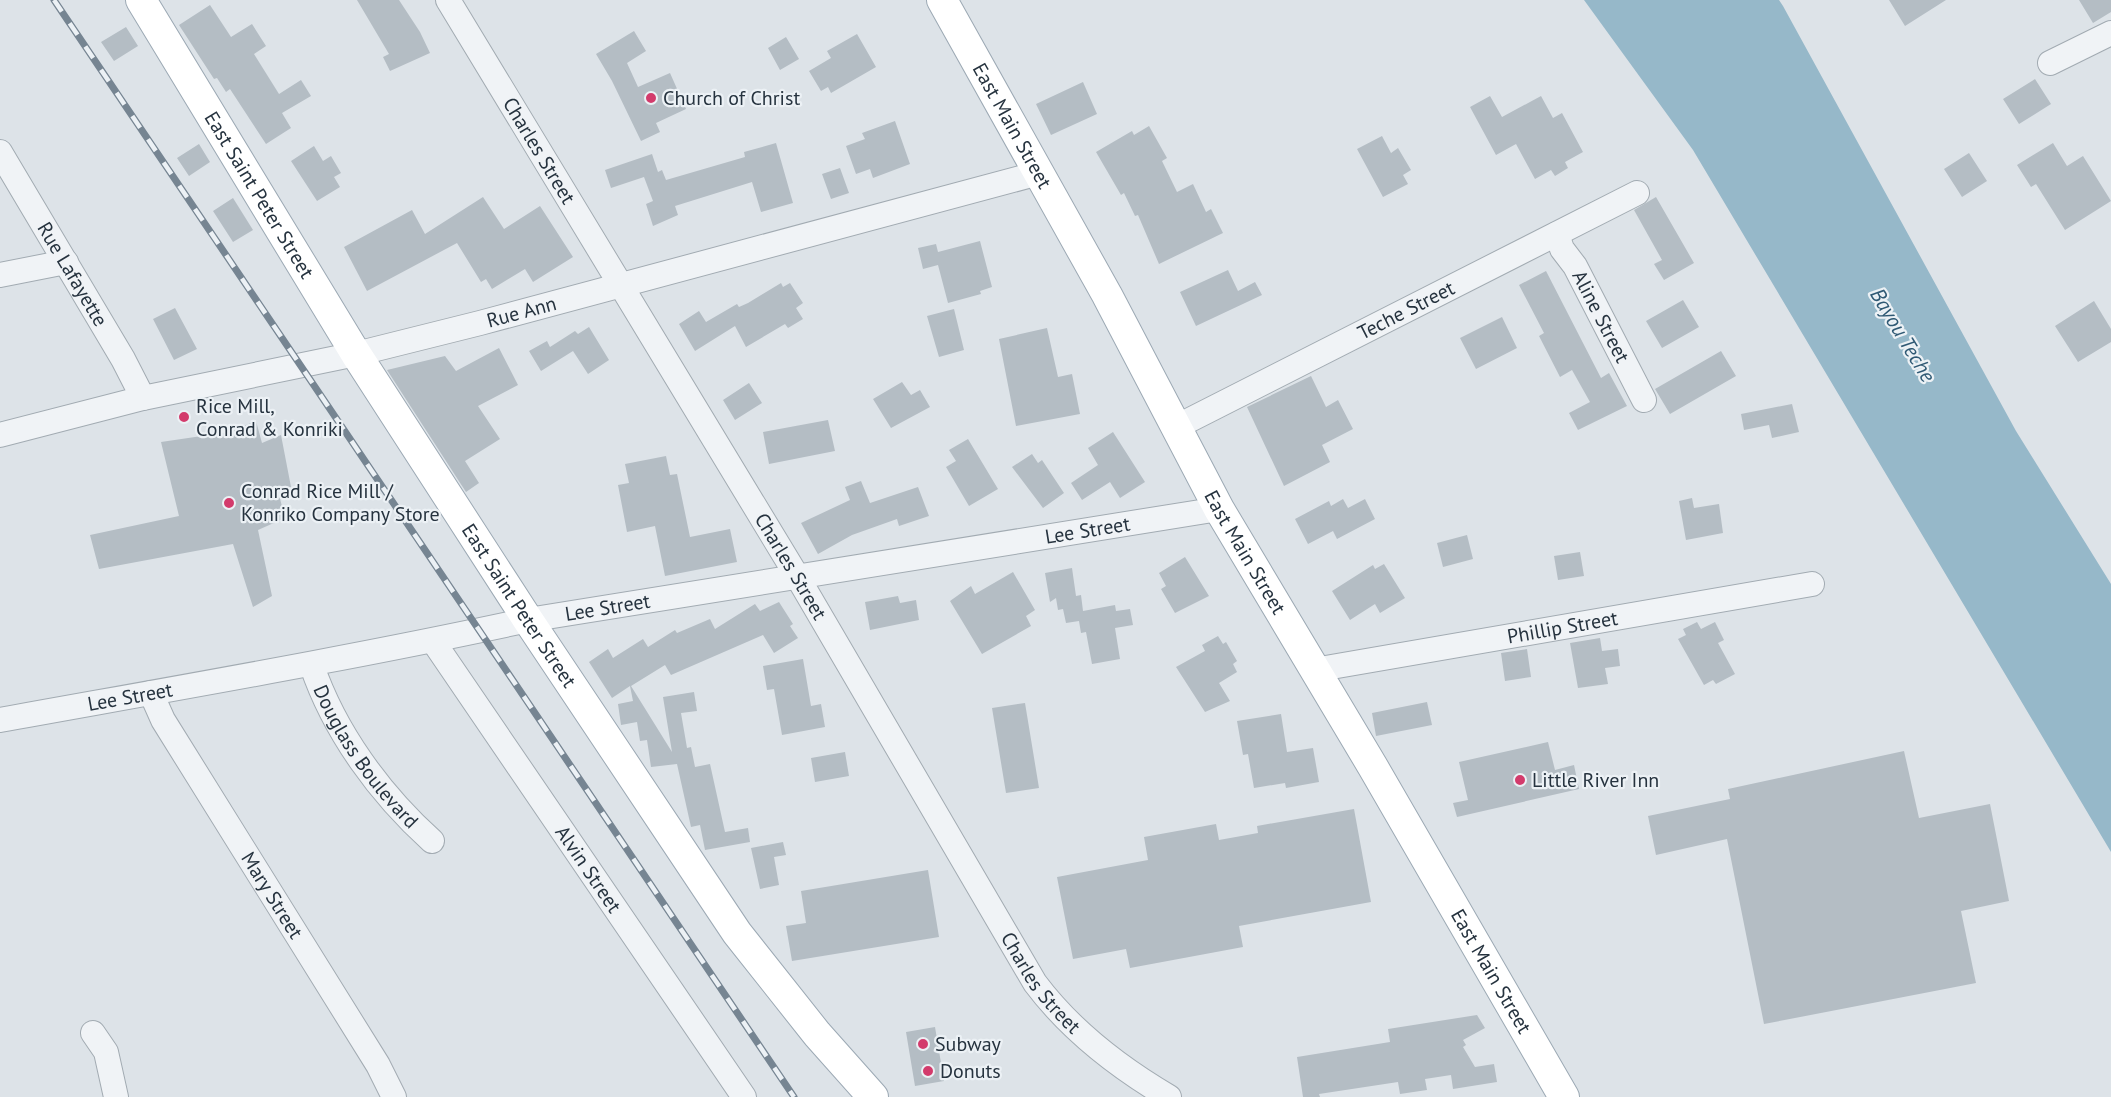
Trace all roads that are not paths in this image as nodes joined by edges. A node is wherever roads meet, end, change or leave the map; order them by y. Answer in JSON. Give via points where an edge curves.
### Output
{"nodes":[{"id":1,"x":141,"y":0,"type":"edge"},
{"id":2,"x":448,"y":0,"type":"edge"},
{"id":3,"x":942,"y":0,"type":"edge"},
{"id":4,"x":2111,"y":33,"type":"edge"},
{"id":5,"x":2050,"y":63,"type":"dead end"},
{"id":6,"x":0,"y":152,"type":"edge"},
{"id":7,"x":1039,"y":173,"type":"junction"},
{"id":8,"x":1637,"y":193,"type":"dead end"},
{"id":9,"x":1557,"y":234,"type":"junction"},
{"id":10,"x":66,"y":262,"type":"junction"},
{"id":11,"x":0,"y":275,"type":"edge"},
{"id":12,"x":621,"y":286,"type":"junction"},
{"id":13,"x":356,"y":354,"type":"junction"},
{"id":14,"x":143,"y":398,"type":"junction"},
{"id":15,"x":1644,"y":400,"type":"dead end"},
{"id":16,"x":1176,"y":427,"type":"junction"},
{"id":17,"x":0,"y":435,"type":"edge"},
{"id":18,"x":1219,"y":509,"type":"junction"},
{"id":19,"x":797,"y":576,"type":"junction"},
{"id":20,"x":1812,"y":584,"type":"dead end"},
{"id":21,"x":528,"y":621,"type":"junction"},
{"id":22,"x":433,"y":641,"type":"junction"},
{"id":23,"x":312,"y":666,"type":"junction"},
{"id":24,"x":1314,"y":670,"type":"junction"},
{"id":25,"x":151,"y":693,"type":"junction"},
{"id":26,"x":0,"y":720,"type":"edge"},
{"id":27,"x":432,"y":841,"type":"dead end"},
{"id":28,"x":93,"y":1033,"type":"dead end"},
{"id":29,"x":116,"y":1097,"type":"edge"},
{"id":30,"x":394,"y":1097,"type":"edge"},
{"id":31,"x":744,"y":1097,"type":"edge"},
{"id":32,"x":873,"y":1097,"type":"edge"},
{"id":33,"x":1169,"y":1097,"type":"edge"},
{"id":34,"x":1564,"y":1097,"type":"edge"}],
"edges":[{"from":1,"to":13,"type":"main road","name":"East Saint Peter Street"},
{"from":2,"to":12,"type":"street","name":"Charles Street"},
{"from":3,"to":7,"type":"main road","name":"East Main Street"},
{"from":4,"to":5,"type":"street"},
{"from":6,"to":10,"type":"street","name":"Rue Lafayette"},
{"from":7,"to":12,"type":"street","name":"Rue Ann"},
{"from":7,"to":16,"type":"main road","name":"East Main Street"},
{"from":8,"to":9,"type":"street","name":"Teche Street"},
{"from":9,"to":15,"type":"street","name":"Aline Street"},
{"from":9,"to":16,"type":"street","name":"Teche Street"},
{"from":10,"to":11,"type":"street"},
{"from":10,"to":14,"type":"street","name":"Rue Lafayette"},
{"from":12,"to":13,"type":"street","name":"Rue Ann"},
{"from":12,"to":19,"type":"street","name":"Charles Street"},
{"from":13,"to":14,"type":"street","name":"Rue Ann"},
{"from":13,"to":21,"type":"main road","name":"East Saint Peter Street"},
{"from":14,"to":17,"type":"street","name":"Rue Ann"},
{"from":16,"to":18,"type":"main road","name":"East Main Street"},
{"from":18,"to":19,"type":"street","name":"Lee Street"},
{"from":18,"to":24,"type":"main road","name":"East Main Street"},
{"from":19,"to":21,"type":"street","name":"Lee Street"},
{"from":19,"to":33,"type":"street","name":"Charles Street","via":[[1035,983],[1061,1017],[1132,1076]]},
{"from":20,"to":24,"type":"street","name":"Phillip Street"},
{"from":21,"to":22,"type":"street","name":"Lee Street"},
{"from":21,"to":32,"type":"main road","name":"East Saint Peter Street","via":[[737,933]]},
{"from":22,"to":23,"type":"street","name":"Lee Street"},
{"from":22,"to":31,"type":"street","name":"Alvin Street"},
{"from":23,"to":25,"type":"street","name":"Lee Street"},
{"from":23,"to":27,"type":"street","name":"Douglass Boulevard","via":[[325,703],[360,758],[398,810]]},
{"from":24,"to":34,"type":"main road","name":"East Main Street"},
{"from":25,"to":26,"type":"street","name":"Lee Street"},
{"from":25,"to":30,"type":"street","name":"Mary Street","via":[[163,720],[378,1065]]},
{"from":28,"to":29,"type":"street","via":[[106,1052]]}]}
